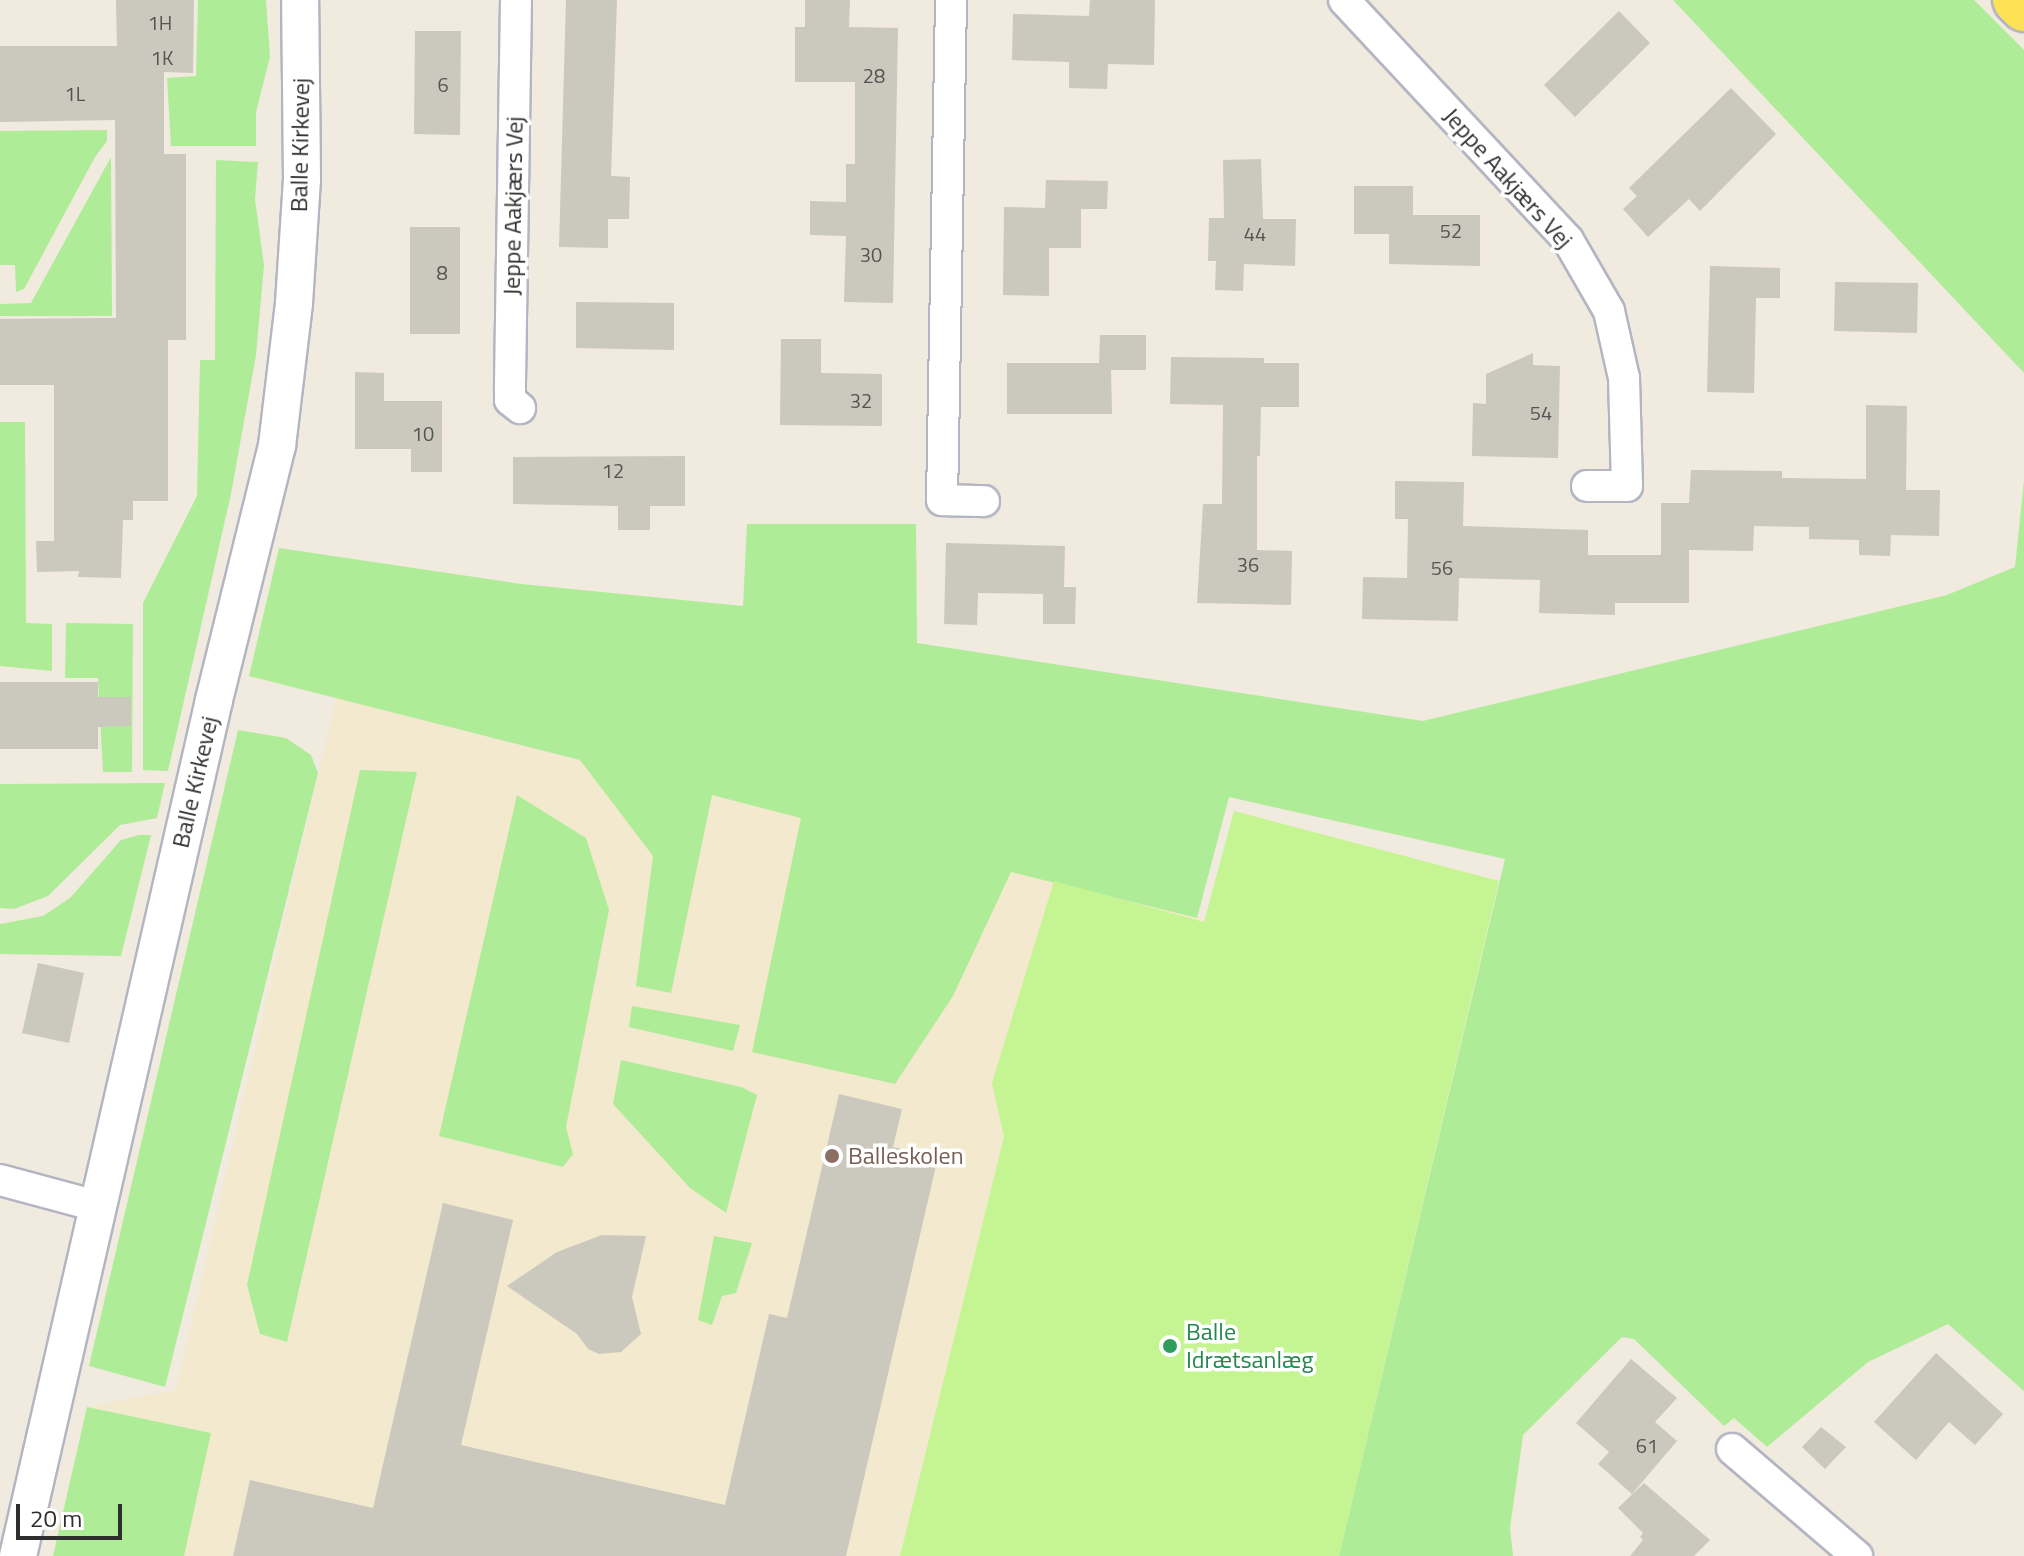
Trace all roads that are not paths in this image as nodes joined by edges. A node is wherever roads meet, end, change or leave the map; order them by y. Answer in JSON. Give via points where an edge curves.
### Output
{"nodes":[{"id":1,"x":300,"y":0,"type":"edge"},
{"id":2,"x":516,"y":0,"type":"edge"},
{"id":3,"x":951,"y":0,"type":"edge"},
{"id":4,"x":1344,"y":0,"type":"edge"},
{"id":5,"x":2015,"y":0,"type":"edge"},
{"id":6,"x":2024,"y":9,"type":"edge"},
{"id":7,"x":520,"y":408,"type":"dead end"},
{"id":8,"x":1587,"y":486,"type":"dead end"},
{"id":9,"x":984,"y":501,"type":"dead end"},
{"id":10,"x":0,"y":1180,"type":"edge"},
{"id":11,"x":100,"y":1207,"type":"junction"},
{"id":12,"x":1732,"y":1449,"type":"dead end"},
{"id":13,"x":18,"y":1556,"type":"edge"},
{"id":14,"x":1857,"y":1556,"type":"edge"}],
"edges":[{"from":1,"to":11,"type":"street","name":"Balle Kirkevej","via":[[302,179],[277,446],[228,638]]},
{"from":2,"to":7,"type":"street","name":"Jeppe Aakjærs Vej","via":[[510,400]]},
{"from":3,"to":9,"type":"street","via":[[942,500]]},
{"from":4,"to":8,"type":"street","name":"Jeppe Aakjærs Vej","via":[[1568,240],[1609,311],[1624,378],[1627,486]]},
{"from":5,"to":6,"type":"main road"},
{"from":10,"to":11,"type":"street"},
{"from":11,"to":13,"type":"street","name":"Balle Kirkevej"},
{"from":12,"to":14,"type":"street"}]}
